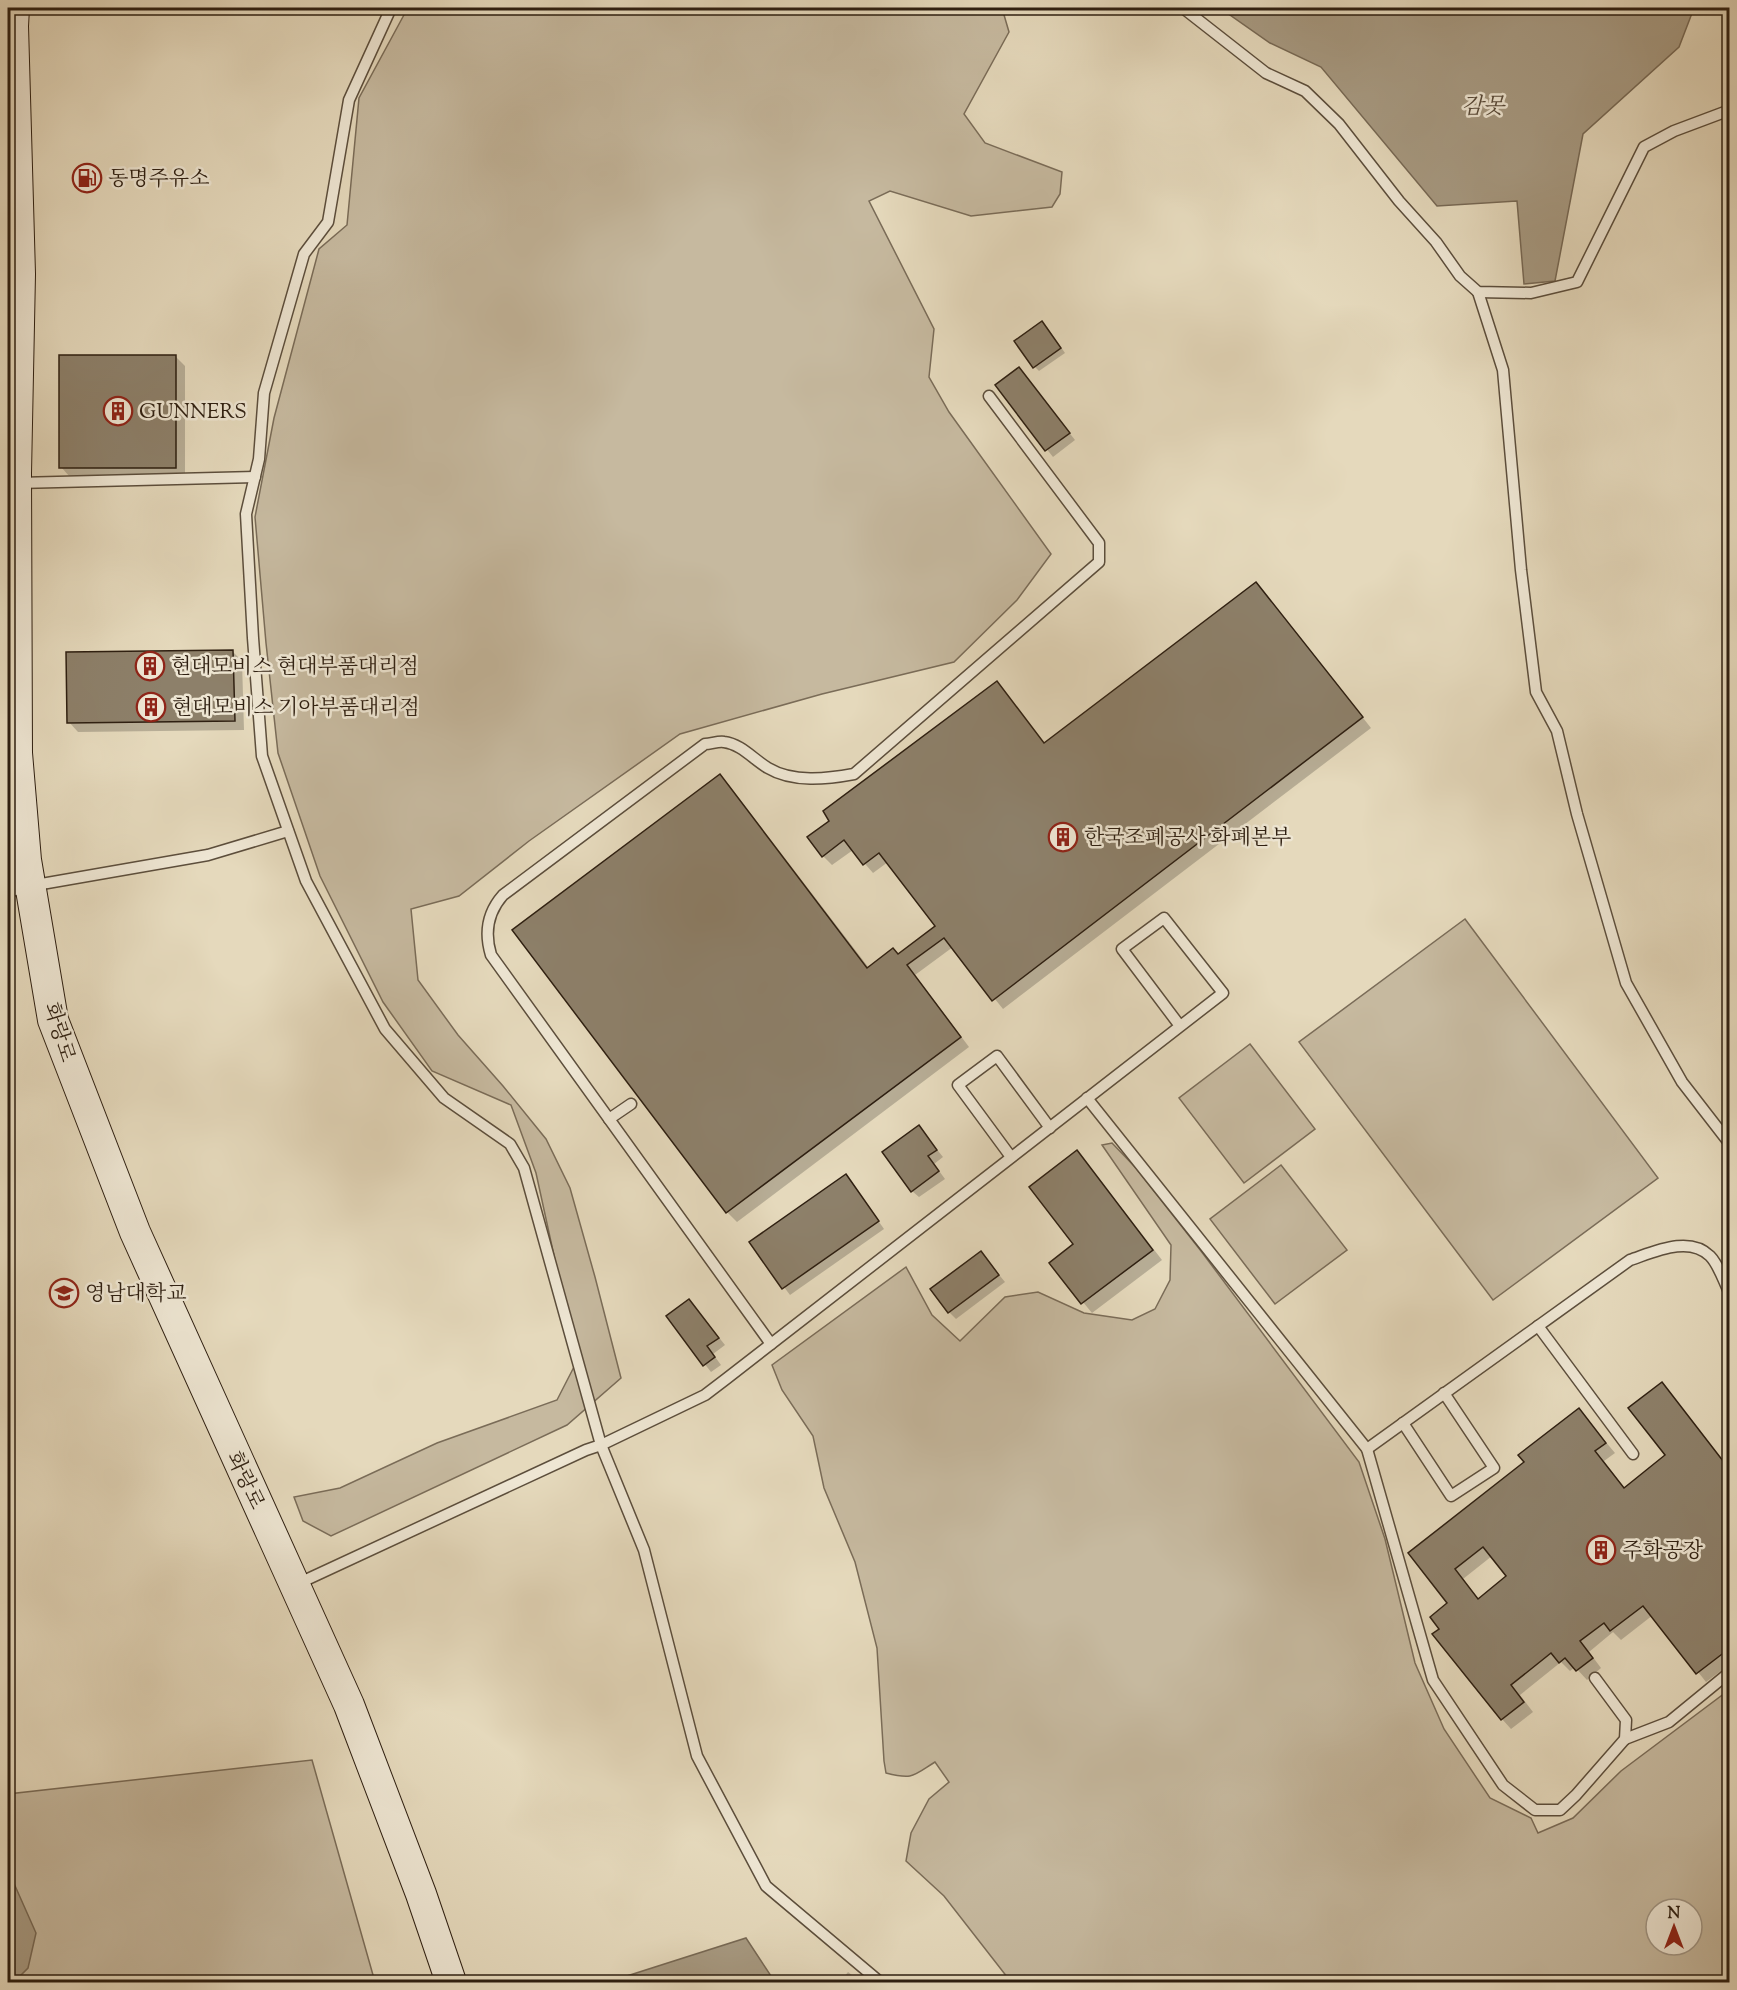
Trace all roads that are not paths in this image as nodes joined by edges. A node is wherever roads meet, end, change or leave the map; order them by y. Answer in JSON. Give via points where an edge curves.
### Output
{"nodes":[{"id":1,"x":14,"y":8,"type":"edge"},
{"id":2,"x":391,"y":8,"type":"edge"},
{"id":3,"x":1183,"y":8,"type":"edge"},
{"id":4,"x":1730,"y":110,"type":"edge"},
{"id":5,"x":1478,"y":292,"type":"junction"},
{"id":6,"x":989,"y":396,"type":"dead end"},
{"id":7,"x":255,"y":477,"type":"junction"},
{"id":8,"x":16,"y":483,"type":"junction"},
{"id":9,"x":288,"y":831,"type":"junction"},
{"id":10,"x":19,"y":889,"type":"edge"},
{"id":11,"x":1180,"y":1026,"type":"junction"},
{"id":12,"x":1087,"y":1098,"type":"junction"},
{"id":13,"x":631,"y":1104,"type":"dead end"},
{"id":14,"x":609,"y":1119,"type":"junction"},
{"id":15,"x":1050,"y":1128,"type":"junction"},
{"id":16,"x":1730,"y":1144,"type":"edge"},
{"id":17,"x":1011,"y":1157,"type":"junction"},
{"id":18,"x":1730,"y":1294,"type":"edge"},
{"id":19,"x":1538,"y":1326,"type":"junction"},
{"id":20,"x":771,"y":1344,"type":"junction"},
{"id":21,"x":1444,"y":1393,"type":"junction"},
{"id":22,"x":1403,"y":1423,"type":"junction"},
{"id":23,"x":601,"y":1445,"type":"junction"},
{"id":24,"x":1367,"y":1449,"type":"junction"},
{"id":25,"x":1633,"y":1454,"type":"dead end"},
{"id":26,"x":295,"y":1585,"type":"junction"},
{"id":27,"x":1730,"y":1672,"type":"edge"},
{"id":28,"x":1595,"y":1678,"type":"dead end"},
{"id":29,"x":1625,"y":1739,"type":"junction"},
{"id":30,"x":451,"y":1983,"type":"edge"},
{"id":31,"x":880,"y":1983,"type":"edge"}],
"edges":[{"from":1,"to":8,"type":"street","name":"화랑로","via":[[20,274]]},
{"from":2,"to":7,"type":"lane","via":[[349,100],[328,222],[304,254],[264,393]]},
{"from":3,"to":5,"type":"lane","via":[[1266,73],[1305,91],[1339,124],[1460,276]]},
{"from":4,"to":5,"type":"lane","via":[[1644,147],[1577,282],[1531,293]]},
{"from":5,"to":16,"type":"lane","via":[[1503,370],[1536,692],[1557,731],[1626,982],[1682,1082]]},
{"from":6,"to":14,"type":"lane","via":[[1099,543],[1099,561],[855,774],[826,779],[792,776],[769,769],[743,749],[723,741],[705,744],[503,895],[492,908],[488,936],[491,955]]},
{"from":7,"to":8,"type":"lane"},
{"from":7,"to":9,"type":"lane","via":[[246,514],[262,756]]},
{"from":8,"to":10,"type":"street","name":"화랑로","via":[[17,753],[26,860]]},
{"from":9,"to":10,"type":"lane","via":[[208,855]]},
{"from":9,"to":23,"type":"lane","via":[[306,881],[385,1029],[444,1098],[510,1144],[524,1168]]},
{"from":10,"to":26,"type":"street","name":"화랑로","via":[[53,1020],[135,1232]]},
{"from":11,"to":11,"type":"lane","via":[[1223,993],[1164,918],[1122,949]]},
{"from":11,"to":12,"type":"lane"},
{"from":12,"to":15,"type":"lane"},
{"from":12,"to":24,"type":"lane"},
{"from":13,"to":14,"type":"lane"},
{"from":14,"to":20,"type":"lane"},
{"from":15,"to":17,"type":"lane"},
{"from":15,"to":17,"type":"lane","via":[[997,1056],[958,1085]]},
{"from":17,"to":20,"type":"lane"},
{"from":18,"to":19,"type":"lane","via":[[1712,1258],[1700,1249],[1680,1246],[1630,1260]]},
{"from":19,"to":21,"type":"lane"},
{"from":19,"to":25,"type":"lane"},
{"from":20,"to":23,"type":"lane","via":[[705,1395]]},
{"from":21,"to":22,"type":"lane"},
{"from":21,"to":22,"type":"lane","via":[[1494,1468],[1451,1496]]},
{"from":22,"to":24,"type":"lane"},
{"from":23,"to":26,"type":"lane"},
{"from":23,"to":31,"type":"lane","via":[[644,1550],[697,1756],[766,1886]]},
{"from":24,"to":29,"type":"lane","via":[[1433,1680],[1503,1785],[1535,1810],[1560,1810]]},
{"from":26,"to":30,"type":"street","name":"화랑로","via":[[353,1716]]},
{"from":27,"to":29,"type":"lane","via":[[1669,1722]]},
{"from":28,"to":29,"type":"lane","via":[[1626,1720]]}]}
